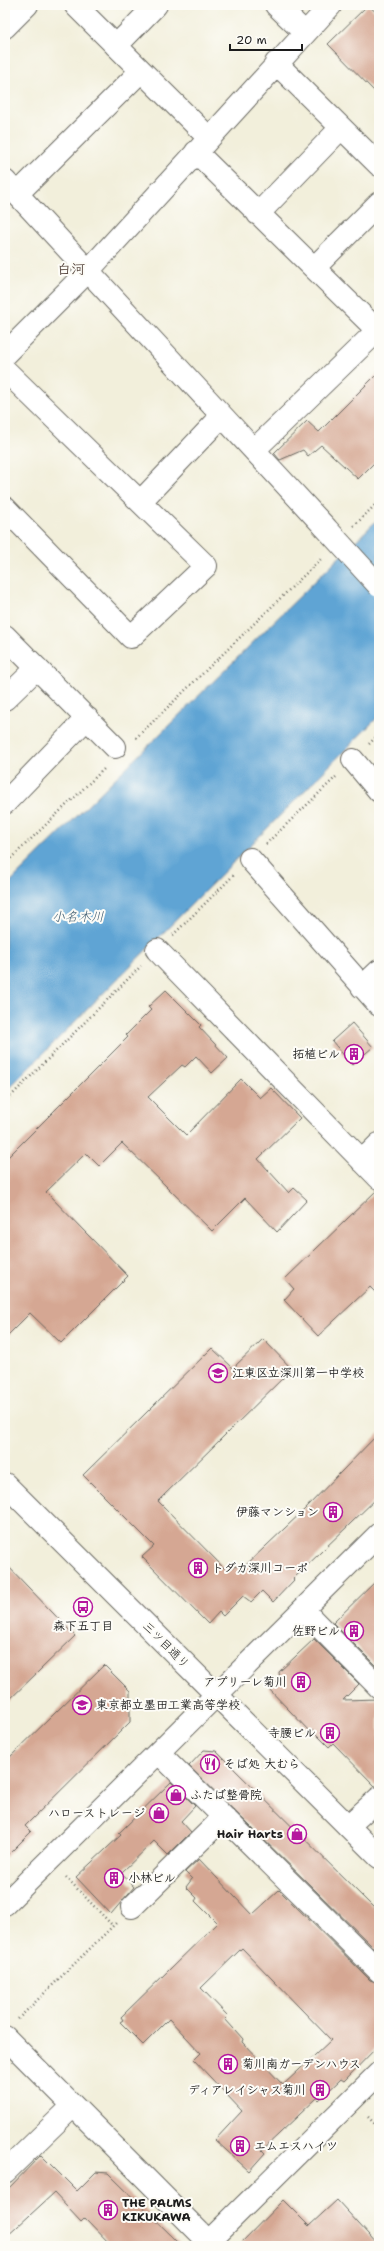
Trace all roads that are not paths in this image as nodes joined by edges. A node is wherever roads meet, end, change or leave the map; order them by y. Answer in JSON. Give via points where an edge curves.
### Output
{"nodes":[{"id":1,"x":27,"y":5,"type":"edge"},
{"id":2,"x":156,"y":5,"type":"edge"},
{"id":3,"x":276,"y":5,"type":"edge"},
{"id":4,"x":330,"y":5,"type":"edge"},
{"id":5,"x":76,"y":6,"type":"dead end"},
{"id":6,"x":5,"y":27,"type":"edge"},
{"id":7,"x":304,"y":33,"type":"junction"},
{"id":8,"x":116,"y":46,"type":"junction"},
{"id":9,"x":276,"y":63,"type":"junction"},
{"id":10,"x":141,"y":70,"type":"junction"},
{"id":11,"x":341,"y":128,"type":"junction"},
{"id":12,"x":202,"y":145,"type":"junction"},
{"id":13,"x":379,"y":165,"type":"edge"},
{"id":14,"x":11,"y":188,"type":"edge"},
{"id":15,"x":379,"y":203,"type":"edge"},
{"id":16,"x":258,"y":214,"type":"junction"},
{"id":17,"x":314,"y":268,"type":"junction"},
{"id":18,"x":88,"y":271,"type":"junction"},
{"id":19,"x":378,"y":330,"type":"edge"},
{"id":20,"x":5,"y":354,"type":"edge"},
{"id":21,"x":5,"y":370,"type":"edge"},
{"id":22,"x":222,"y":416,"type":"junction"},
{"id":23,"x":254,"y":450,"type":"junction"},
{"id":24,"x":141,"y":501,"type":"junction"},
{"id":25,"x":5,"y":508,"type":"edge"},
{"id":26,"x":379,"y":586,"type":"edge"},
{"id":27,"x":5,"y":636,"type":"edge"},
{"id":28,"x":37,"y":668,"type":"junction"},
{"id":29,"x":5,"y":699,"type":"edge"},
{"id":30,"x":87,"y":718,"type":"junction"},
{"id":31,"x":118,"y":752,"type":"road end"},
{"id":32,"x":353,"y":760,"type":"road end"},
{"id":33,"x":379,"y":791,"type":"edge"},
{"id":34,"x":5,"y":802,"type":"edge"},
{"id":35,"x":250,"y":859,"type":"road end"},
{"id":36,"x":157,"y":950,"type":"road end"},
{"id":37,"x":379,"y":971,"type":"edge"},
{"id":38,"x":362,"y":987,"type":"junction"},
{"id":39,"x":379,"y":1005,"type":"edge"},
{"id":40,"x":379,"y":1144,"type":"edge"},
{"id":41,"x":362,"y":1161,"type":"junction"},
{"id":42,"x":379,"y":1178,"type":"edge"},
{"id":43,"x":5,"y":1484,"type":"edge"},
{"id":44,"x":379,"y":1534,"type":"edge"},
{"id":45,"x":304,"y":1610,"type":"junction"},
{"id":46,"x":379,"y":1687,"type":"edge"},
{"id":47,"x":217,"y":1696,"type":"junction"},
{"id":48,"x":159,"y":1753,"type":"junction"},
{"id":49,"x":379,"y":1798,"type":"edge"},
{"id":50,"x":223,"y":1818,"type":"junction"},
{"id":51,"x":348,"y":1826,"type":"junction"},
{"id":52,"x":379,"y":1857,"type":"edge"},
{"id":53,"x":5,"y":1904,"type":"edge"},
{"id":54,"x":132,"y":1907,"type":"road end"},
{"id":55,"x":379,"y":1971,"type":"edge"},
{"id":56,"x":11,"y":2029,"type":"edge"},
{"id":57,"x":379,"y":2073,"type":"edge"},
{"id":58,"x":73,"y":2106,"type":"junction"},
{"id":59,"x":5,"y":2172,"type":"edge"},
{"id":60,"x":208,"y":2244,"type":"edge"}],
"edges":[{"from":1,"to":6,"type":"street"},
{"from":2,"to":8,"type":"street"},
{"from":3,"to":7,"type":"street"},
{"from":4,"to":7,"type":"street"},
{"from":5,"to":8,"type":"street"},
{"from":7,"to":9,"type":"street"},
{"from":8,"to":10,"type":"street"},
{"from":9,"to":11,"type":"street"},
{"from":9,"to":12,"type":"street"},
{"from":10,"to":12,"type":"street"},
{"from":10,"to":14,"type":"street"},
{"from":11,"to":13,"type":"street"},
{"from":11,"to":16,"type":"street"},
{"from":12,"to":16,"type":"street"},
{"from":12,"to":18,"type":"street"},
{"from":14,"to":18,"type":"street"},
{"from":15,"to":17,"type":"street"},
{"from":16,"to":17,"type":"street"},
{"from":17,"to":19,"type":"street"},
{"from":18,"to":20,"type":"street"},
{"from":18,"to":22,"type":"street"},
{"from":19,"to":23,"type":"street"},
{"from":21,"to":24,"type":"street"},
{"from":22,"to":23,"type":"street"},
{"from":22,"to":24,"type":"street"},
{"from":23,"to":26,"type":"street","bridge":true},
{"from":24,"to":25,"type":"street","via":[[206,566],[131,637]]},
{"from":27,"to":28,"type":"street"},
{"from":28,"to":29,"type":"street"},
{"from":28,"to":30,"type":"street"},
{"from":30,"to":31,"type":"street"},
{"from":30,"to":34,"type":"street"},
{"from":32,"to":33,"type":"street"},
{"from":35,"to":38,"type":"street"},
{"from":36,"to":41,"type":"street"},
{"from":37,"to":38,"type":"street"},
{"from":38,"to":39,"type":"street"},
{"from":40,"to":41,"type":"street"},
{"from":41,"to":42,"type":"street"},
{"from":43,"to":47,"type":"street","name":"三ツ目通り"},
{"from":44,"to":45,"type":"street"},
{"from":45,"to":46,"type":"street"},
{"from":45,"to":47,"type":"street"},
{"from":47,"to":48,"type":"street"},
{"from":47,"to":51,"type":"street","name":"三ツ目通り"},
{"from":48,"to":50,"type":"street"},
{"from":48,"to":53,"type":"street"},
{"from":49,"to":51,"type":"street"},
{"from":50,"to":54,"type":"street"},
{"from":50,"to":55,"type":"street"},
{"from":51,"to":52,"type":"street","name":"三ツ目通り"},
{"from":56,"to":58,"type":"street"},
{"from":57,"to":60,"type":"street"},
{"from":58,"to":59,"type":"street"},
{"from":58,"to":60,"type":"street"}]}
